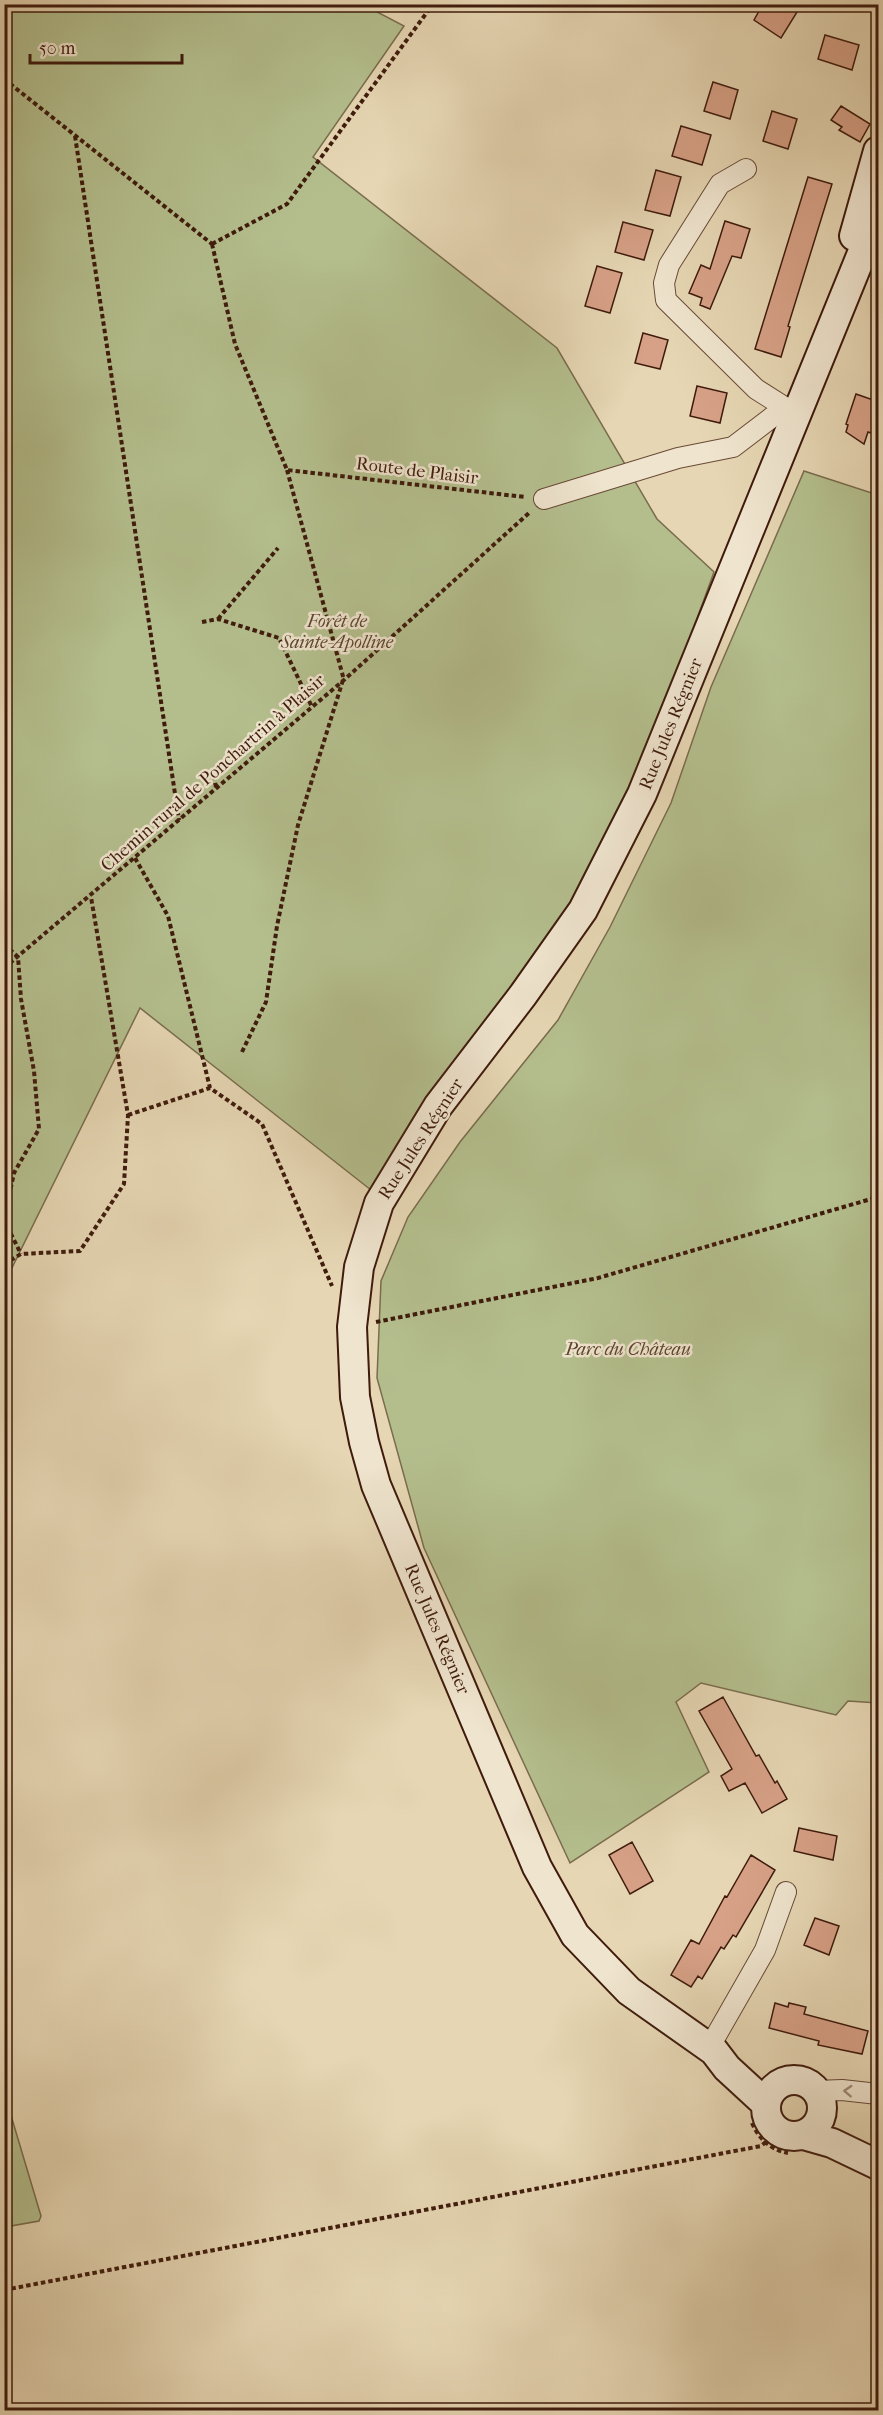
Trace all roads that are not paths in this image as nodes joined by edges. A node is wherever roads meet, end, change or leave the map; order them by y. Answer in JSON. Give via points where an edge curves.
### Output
{"nodes":[{"id":1,"x":879,"y":151,"type":"edge"},
{"id":2,"x":746,"y":169,"type":"dead end"},
{"id":3,"x":879,"y":214,"type":"edge"},
{"id":4,"x":824,"y":345,"type":"junction"},
{"id":5,"x":790,"y":412,"type":"junction"},
{"id":6,"x":544,"y":499,"type":"road end"},
{"id":7,"x":786,"y":1892,"type":"dead end"},
{"id":8,"x":711,"y":2049,"type":"junction"},
{"id":9,"x":879,"y":2094,"type":"edge"},
{"id":10,"x":819,"y":2099,"type":"junction"},
{"id":11,"x":766,"y":2102,"type":"junction"},
{"id":12,"x":786,"y":2141,"type":"junction"},
{"id":13,"x":879,"y":2163,"type":"edge"}],
"edges":[{"from":1,"to":4,"type":"street","name":"Rue Jules Régnier"},
{"from":2,"to":5,"type":"street","via":[[720,184],[669,265],[664,283],[666,300],[756,389]]},
{"from":3,"to":4,"type":"street","name":"Rue Jules Régnier"},
{"from":4,"to":5,"type":"street","name":"Rue Jules Régnier"},
{"from":5,"to":6,"type":"street","via":[[733,447],[678,458]]},
{"from":5,"to":8,"type":"street","name":"Rue Jules Régnier","via":[[642,794],[583,910],[524,996],[438,1106],[379,1203],[359,1267],[352,1327],[355,1397],[376,1485],[537,1867],[575,1935],[629,1991]]},
{"from":7,"to":8,"type":"street","via":[[765,1950]]},
{"from":8,"to":11,"type":"street","name":"Rue Jules Régnier"},
{"from":9,"to":10,"type":"street","one_way":true,"via":[[842,2090]]},
{"from":10,"to":11,"type":"street","via":[[810,2084],[801,2081]]},
{"from":10,"to":12,"type":"street","via":[[817,2124]]},
{"from":10,"to":13,"type":"street","via":[[842,2128],[869,2149]]},
{"from":11,"to":12,"type":"street","via":[[767,2120]]},
{"from":12,"to":13,"type":"street","via":[[832,2143]]}]}
